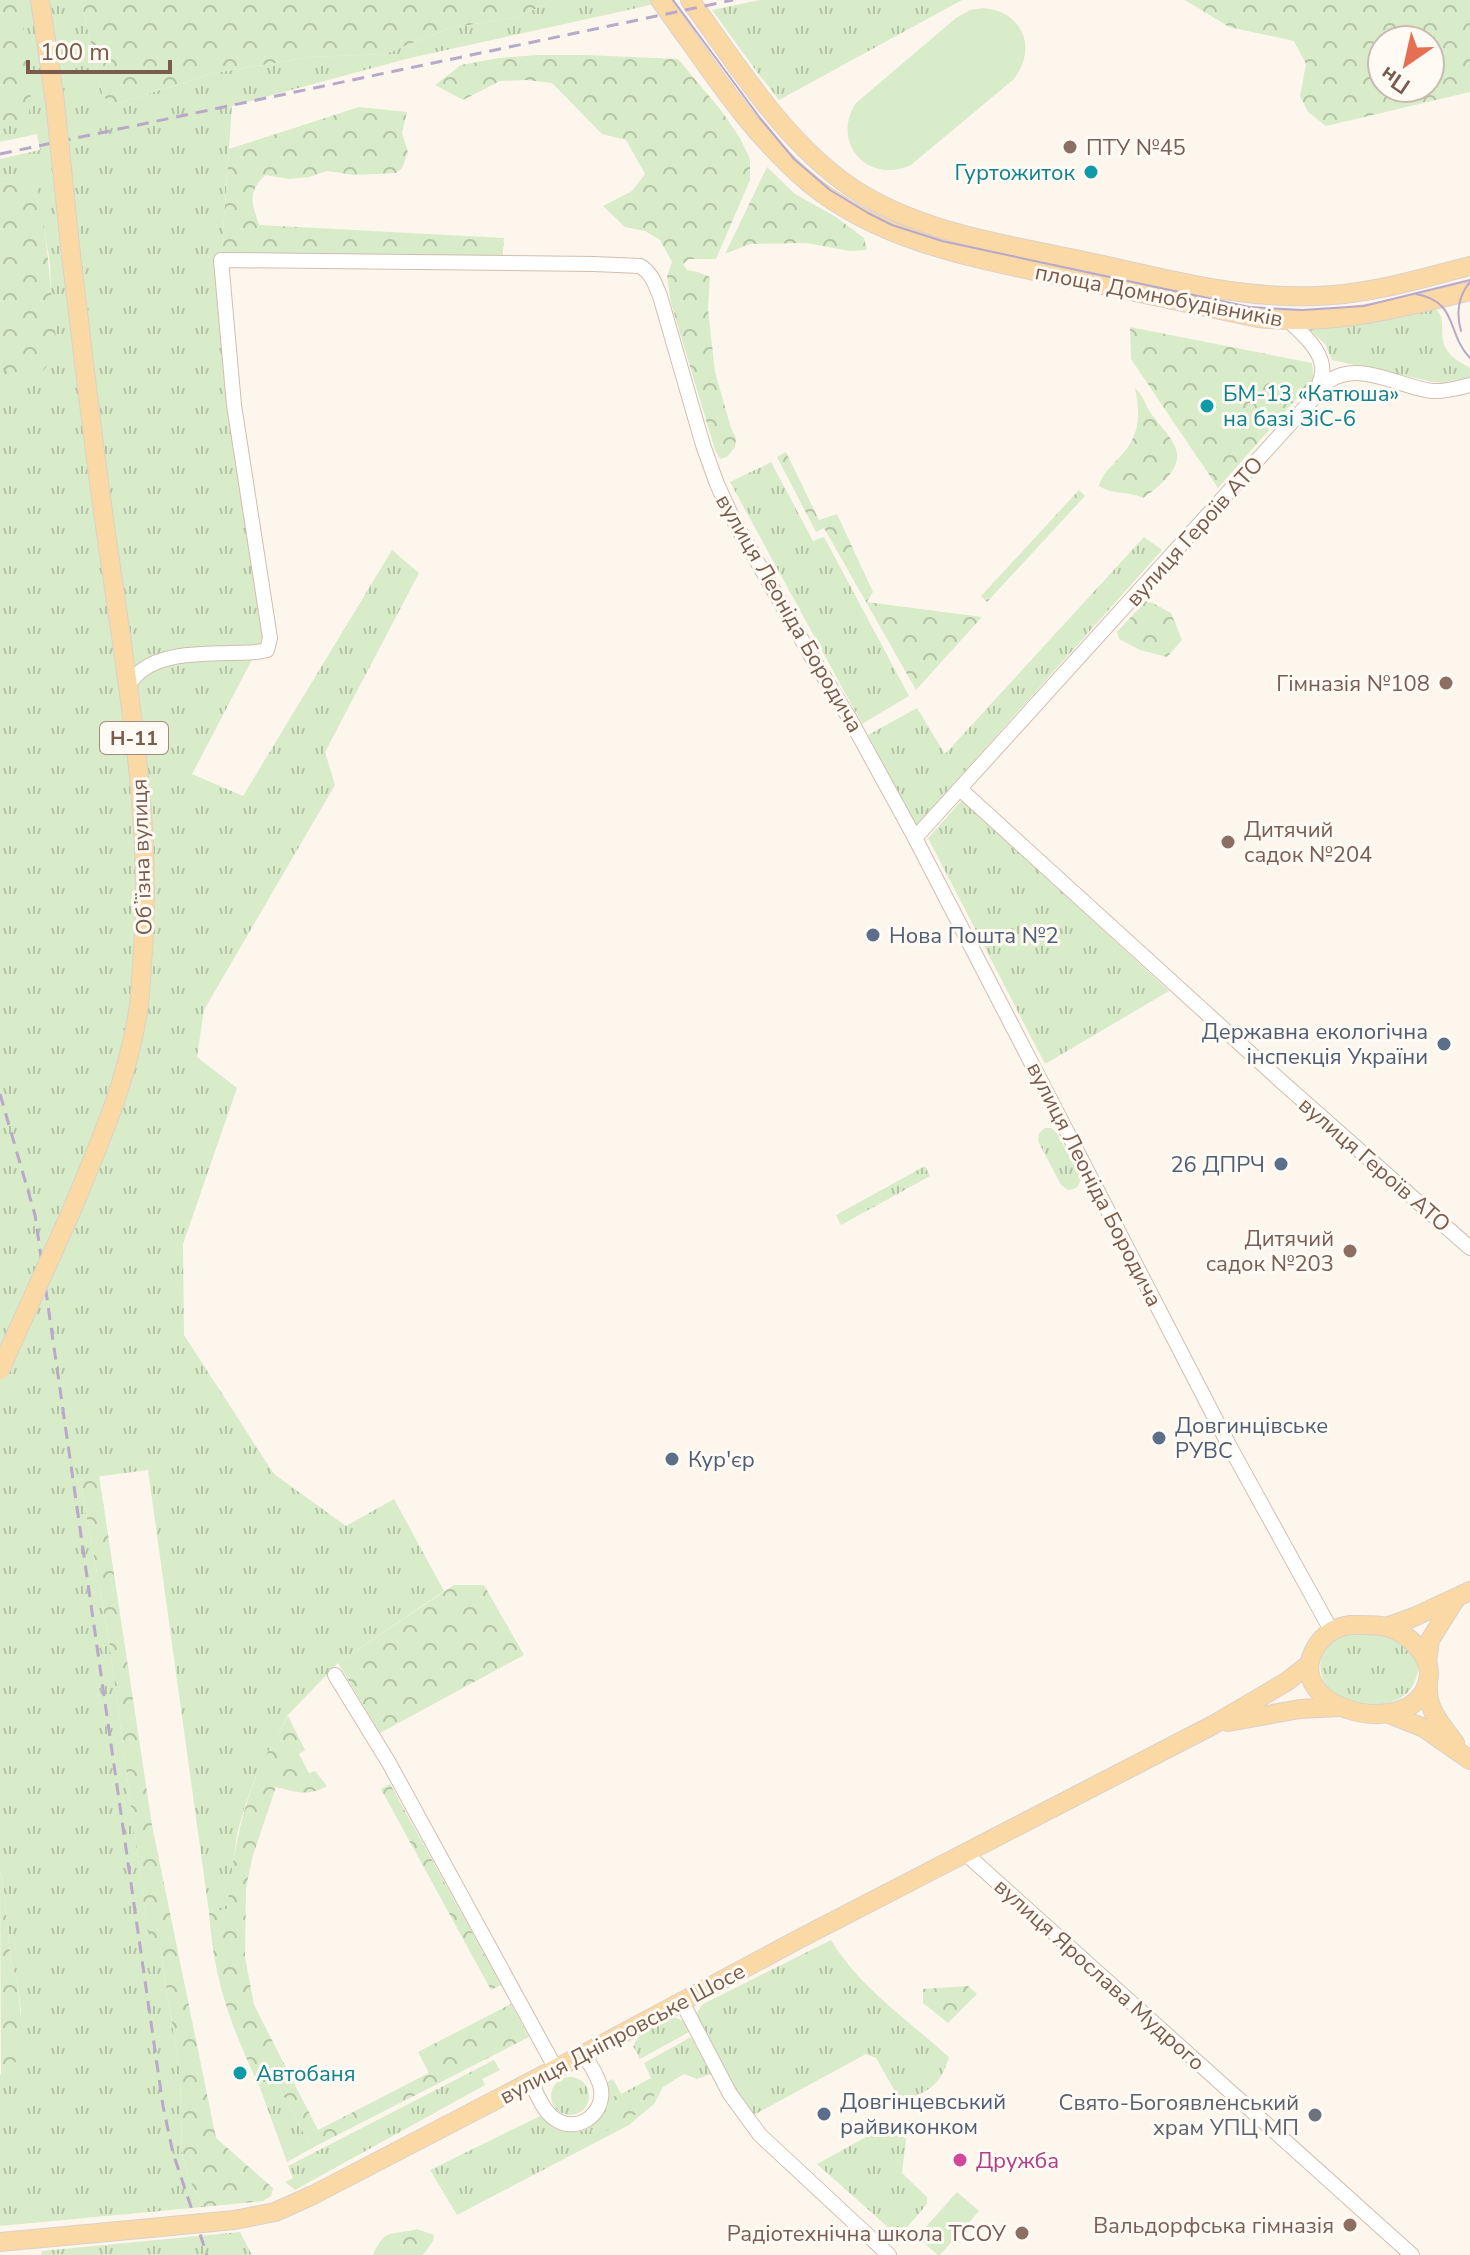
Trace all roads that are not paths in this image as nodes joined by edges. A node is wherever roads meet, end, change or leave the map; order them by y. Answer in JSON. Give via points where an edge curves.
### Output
{"nodes":[{"id":1,"x":40,"y":0,"type":"edge"},
{"id":2,"x":660,"y":0,"type":"edge"},
{"id":3,"x":690,"y":0,"type":"edge"},
{"id":4,"x":1470,"y":266,"type":"edge"},
{"id":5,"x":1470,"y":291,"type":"edge"},
{"id":6,"x":1290,"y":322,"type":"junction"},
{"id":7,"x":1470,"y":385,"type":"edge"},
{"id":8,"x":1314,"y":395,"type":"junction"},
{"id":9,"x":128,"y":685,"type":"junction"},
{"id":10,"x":960,"y":789,"type":"junction"},
{"id":11,"x":915,"y":838,"type":"junction"},
{"id":12,"x":1470,"y":1248,"type":"edge"},
{"id":13,"x":0,"y":1370,"type":"edge"},
{"id":14,"x":1463,"y":1595,"type":"edge"},
{"id":15,"x":1386,"y":1627,"type":"junction"},
{"id":16,"x":1331,"y":1630,"type":"junction"},
{"id":17,"x":1427,"y":1662,"type":"junction"},
{"id":18,"x":1309,"y":1664,"type":"junction"},
{"id":19,"x":335,"y":1675,"type":"dead end"},
{"id":20,"x":1428,"y":1681,"type":"junction"},
{"id":21,"x":1340,"y":1707,"type":"junction"},
{"id":22,"x":1389,"y":1714,"type":"junction"},
{"id":23,"x":1213,"y":1725,"type":"junction"},
{"id":24,"x":1466,"y":1756,"type":"edge"},
{"id":25,"x":966,"y":1854,"type":"junction"},
{"id":26,"x":682,"y":2002,"type":"junction"},
{"id":27,"x":584,"y":2054,"type":"junction"},
{"id":28,"x":556,"y":2069,"type":"junction"},
{"id":29,"x":531,"y":2082,"type":"junction"},
{"id":30,"x":0,"y":2231,"type":"edge"},
{"id":31,"x":29,"y":2239,"type":"junction"},
{"id":32,"x":0,"y":2242,"type":"edge"},
{"id":33,"x":889,"y":2255,"type":"edge"},
{"id":34,"x":1412,"y":2255,"type":"edge"}],
"edges":[{"from":1,"to":9,"type":"main road","name":"Обʼїзна вулиця","number":"Н-11","bridge":true},
{"from":2,"to":6,"type":"main road","name":"площа Домнобудівників","via":[[776,150],[831,199],[877,226],[990,261]]},
{"from":3,"to":4,"type":"main road","name":"площа Домнобудівників","via":[[782,123],[830,171],[897,213],[944,230],[1262,296],[1354,293]]},
{"from":5,"to":6,"type":"main road","name":"площа Домнобудівників","via":[[1358,317]]},
{"from":6,"to":8,"type":"street","via":[[1322,364]]},
{"from":7,"to":8,"type":"street","name":"вулиця Героїв АТО","via":[[1433,391],[1346,372]]},
{"from":8,"to":10,"type":"street","name":"вулиця Героїв АТО"},
{"from":9,"to":11,"type":"street","name":"вулиця Леоніда Бородича","via":[[150,664],[196,655],[255,653],[267,650],[270,638],[234,405],[221,260],[640,266],[651,275],[660,296],[703,445],[734,521]]},
{"from":9,"to":13,"type":"main road","name":"Обʼїзна вулиця","number":"Н-11","bridge":true,"via":[[146,905],[131,1051],[118,1098]]},
{"from":10,"to":11,"type":"street","name":"вулиця Героїв АТО"},
{"from":10,"to":12,"type":"street","name":"вулиця Героїв АТО"},
{"from":11,"to":16,"type":"street","name":"вулиця Леоніда Бородича","via":[[1230,1447]]},
{"from":14,"to":15,"type":"main road"},
{"from":14,"to":17,"type":"main road","via":[[1430,1640]]},
{"from":15,"to":16,"type":"main road"},
{"from":15,"to":17,"type":"main road","via":[[1412,1641]]},
{"from":16,"to":18,"type":"main road"},
{"from":17,"to":20,"type":"main road"},
{"from":18,"to":21,"type":"main road","via":[[1319,1692]]},
{"from":18,"to":23,"type":"main road"},
{"from":19,"to":28,"type":"street","via":[[389,1763]]},
{"from":20,"to":22,"type":"main road","via":[[1417,1699]]},
{"from":20,"to":24,"type":"main road","via":[[1432,1711]]},
{"from":21,"to":22,"type":"main road"},
{"from":21,"to":23,"type":"main road"},
{"from":22,"to":24,"type":"main road","via":[[1424,1728]]},
{"from":23,"to":25,"type":"main road","name":"вулиця Дніпровське Шосе"},
{"from":25,"to":26,"type":"main road","name":"вулиця Дніпровське Шосе"},
{"from":25,"to":34,"type":"street","name":"вулиця Ярослава Мудрого"},
{"from":26,"to":27,"type":"main road","name":"вулиця Дніпровське Шосе"},
{"from":26,"to":33,"type":"street","via":[[753,2127]]},
{"from":27,"to":28,"type":"main road","name":"вулиця Дніпровське Шосе"},
{"from":27,"to":29,"type":"street","via":[[601,2097],[581,2124],[568,2125],[551,2115]]},
{"from":28,"to":29,"type":"main road","name":"вулиця Дніпровське Шосе"},
{"from":29,"to":31,"type":"main road","name":"вулиця Дніпровське Шосе","bridge":true,"via":[[275,2212]]},
{"from":30,"to":31,"type":"main road"},
{"from":31,"to":32,"type":"main road","name":"вулиця Дніпровське Шосе"}]}
